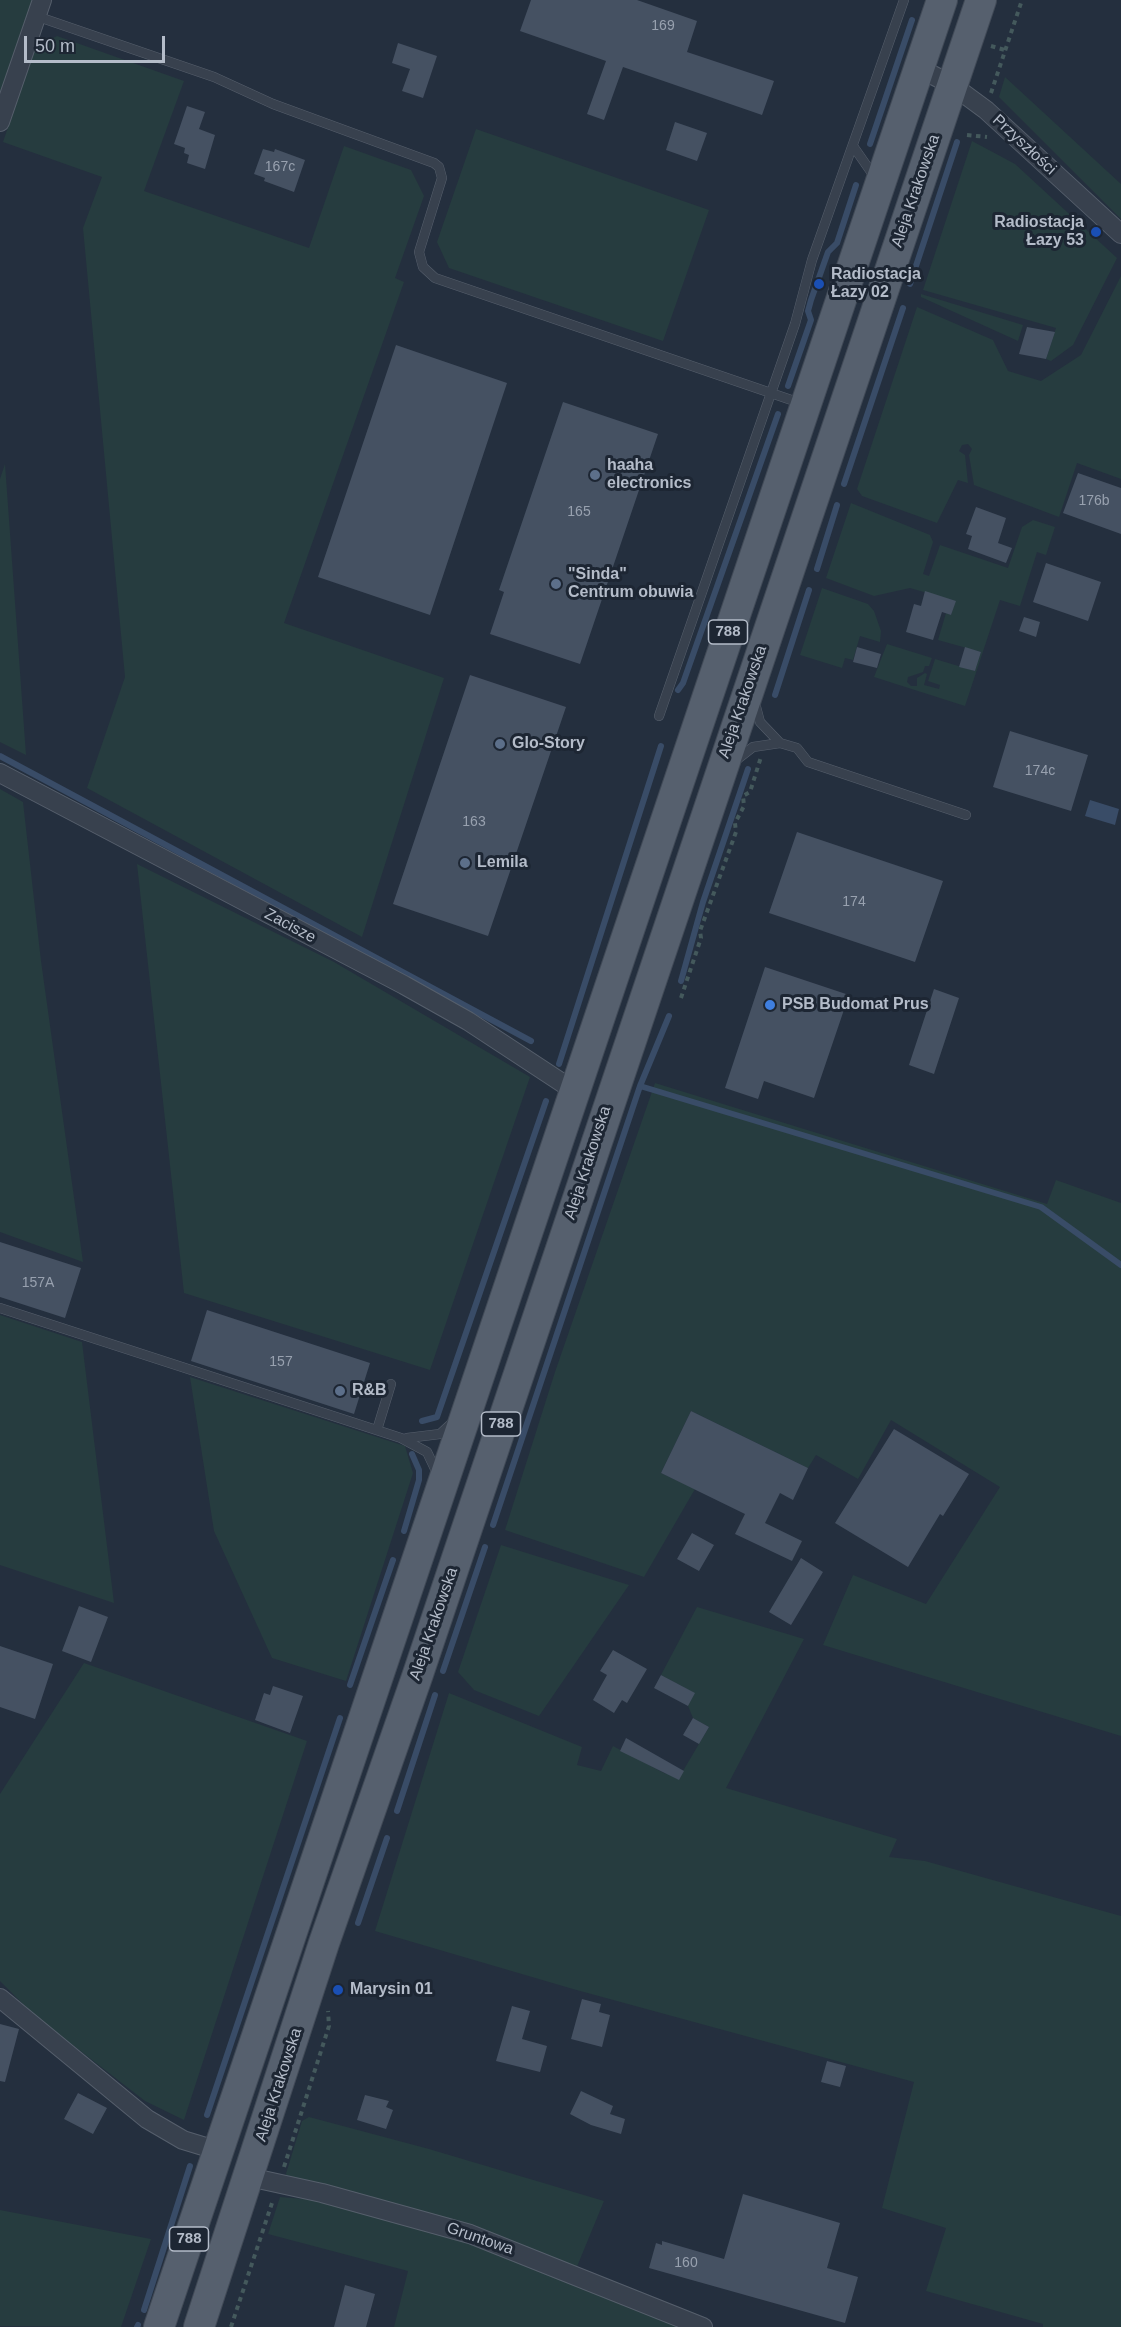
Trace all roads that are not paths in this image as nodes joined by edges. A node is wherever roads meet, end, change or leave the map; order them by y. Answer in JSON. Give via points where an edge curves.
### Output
{"nodes":[{"id":1,"x":904,"y":0,"type":"edge"},
{"id":2,"x":942,"y":0,"type":"edge"},
{"id":3,"x":981,"y":0,"type":"edge"},
{"id":4,"x":39,"y":8,"type":"edge"},
{"id":5,"x":919,"y":68,"type":"junction"},
{"id":6,"x":952,"y":85,"type":"junction"},
{"id":7,"x":0,"y":122,"type":"edge"},
{"id":8,"x":854,"y":146,"type":"junction"},
{"id":9,"x":879,"y":182,"type":"junction"},
{"id":10,"x":1121,"y":234,"type":"edge"},
{"id":11,"x":769,"y":392,"type":"junction"},
{"id":12,"x":804,"y":404,"type":"junction"},
{"id":13,"x":754,"y":670,"type":"junction"},
{"id":14,"x":659,"y":716,"type":"dead end"},
{"id":15,"x":780,"y":742,"type":"junction"},
{"id":16,"x":0,"y":773,"type":"edge"},
{"id":17,"x":717,"y":779,"type":"junction"},
{"id":18,"x":966,"y":815,"type":"dead end"},
{"id":19,"x":573,"y":1090,"type":"junction"},
{"id":20,"x":0,"y":1308,"type":"edge"},
{"id":21,"x":391,"y":1384,"type":"dead end"},
{"id":22,"x":475,"y":1385,"type":"junction"},
{"id":23,"x":377,"y":1430,"type":"junction"},
{"id":24,"x":401,"y":1438,"type":"junction"},
{"id":25,"x":441,"y":1486,"type":"junction"},
{"id":26,"x":0,"y":1998,"type":"edge"},
{"id":27,"x":219,"y":2151,"type":"junction"},
{"id":28,"x":263,"y":2181,"type":"junction"},
{"id":29,"x":159,"y":2327,"type":"edge"},
{"id":30,"x":199,"y":2327,"type":"edge"},
{"id":31,"x":703,"y":2327,"type":"edge"}],
"edges":[{"from":1,"to":8,"type":"lane"},
{"from":2,"to":5,"type":"main road","number":"788"},
{"from":3,"to":6,"type":"main road","name":"Aleja Krakowska","number":"788"},
{"from":4,"to":7,"type":"street"},
{"from":4,"to":11,"type":"lane","via":[[273,104],[434,163],[442,178],[419,252],[423,267],[435,278]]},
{"from":5,"to":6,"type":"street","name":"Przyszłości"},
{"from":5,"to":9,"type":"main road","number":"788"},
{"from":6,"to":10,"type":"street","name":"Przyszłości","via":[[986,110]]},
{"from":6,"to":13,"type":"main road","name":"Aleja Krakowska","number":"788"},
{"from":8,"to":9,"type":"lane"},
{"from":8,"to":11,"type":"lane"},
{"from":9,"to":12,"type":"main road","number":"788"},
{"from":11,"to":12,"type":"lane"},
{"from":11,"to":14,"type":"lane"},
{"from":12,"to":19,"type":"main road","number":"788"},
{"from":13,"to":15,"type":"lane","via":[[760,722]]},
{"from":13,"to":17,"type":"main road","name":"Aleja Krakowska","number":"788"},
{"from":15,"to":17,"type":"lane","via":[[753,747]]},
{"from":15,"to":18,"type":"lane","via":[[797,748],[808,762]]},
{"from":16,"to":19,"type":"street","name":"Zacisze","via":[[468,1021]]},
{"from":17,"to":28,"type":"main road","name":"Aleja Krakowska","number":"788","via":[[418,1674],[324,1943]]},
{"from":19,"to":22,"type":"main road","number":"788"},
{"from":20,"to":23,"type":"lane"},
{"from":21,"to":23,"type":"lane"},
{"from":22,"to":24,"type":"lane","via":[[451,1425],[440,1434]]},
{"from":22,"to":25,"type":"main road","number":"788"},
{"from":23,"to":24,"type":"lane"},
{"from":24,"to":25,"type":"lane","via":[[427,1452]]},
{"from":25,"to":27,"type":"main road","number":"788"},
{"from":26,"to":27,"type":"street","via":[[147,2119],[183,2140]]},
{"from":27,"to":29,"type":"main road","number":"788"},
{"from":28,"to":30,"type":"main road","name":"Aleja Krakowska","number":"788"},
{"from":28,"to":31,"type":"street","name":"Gruntowa","via":[[322,2193],[470,2234]]}]}
